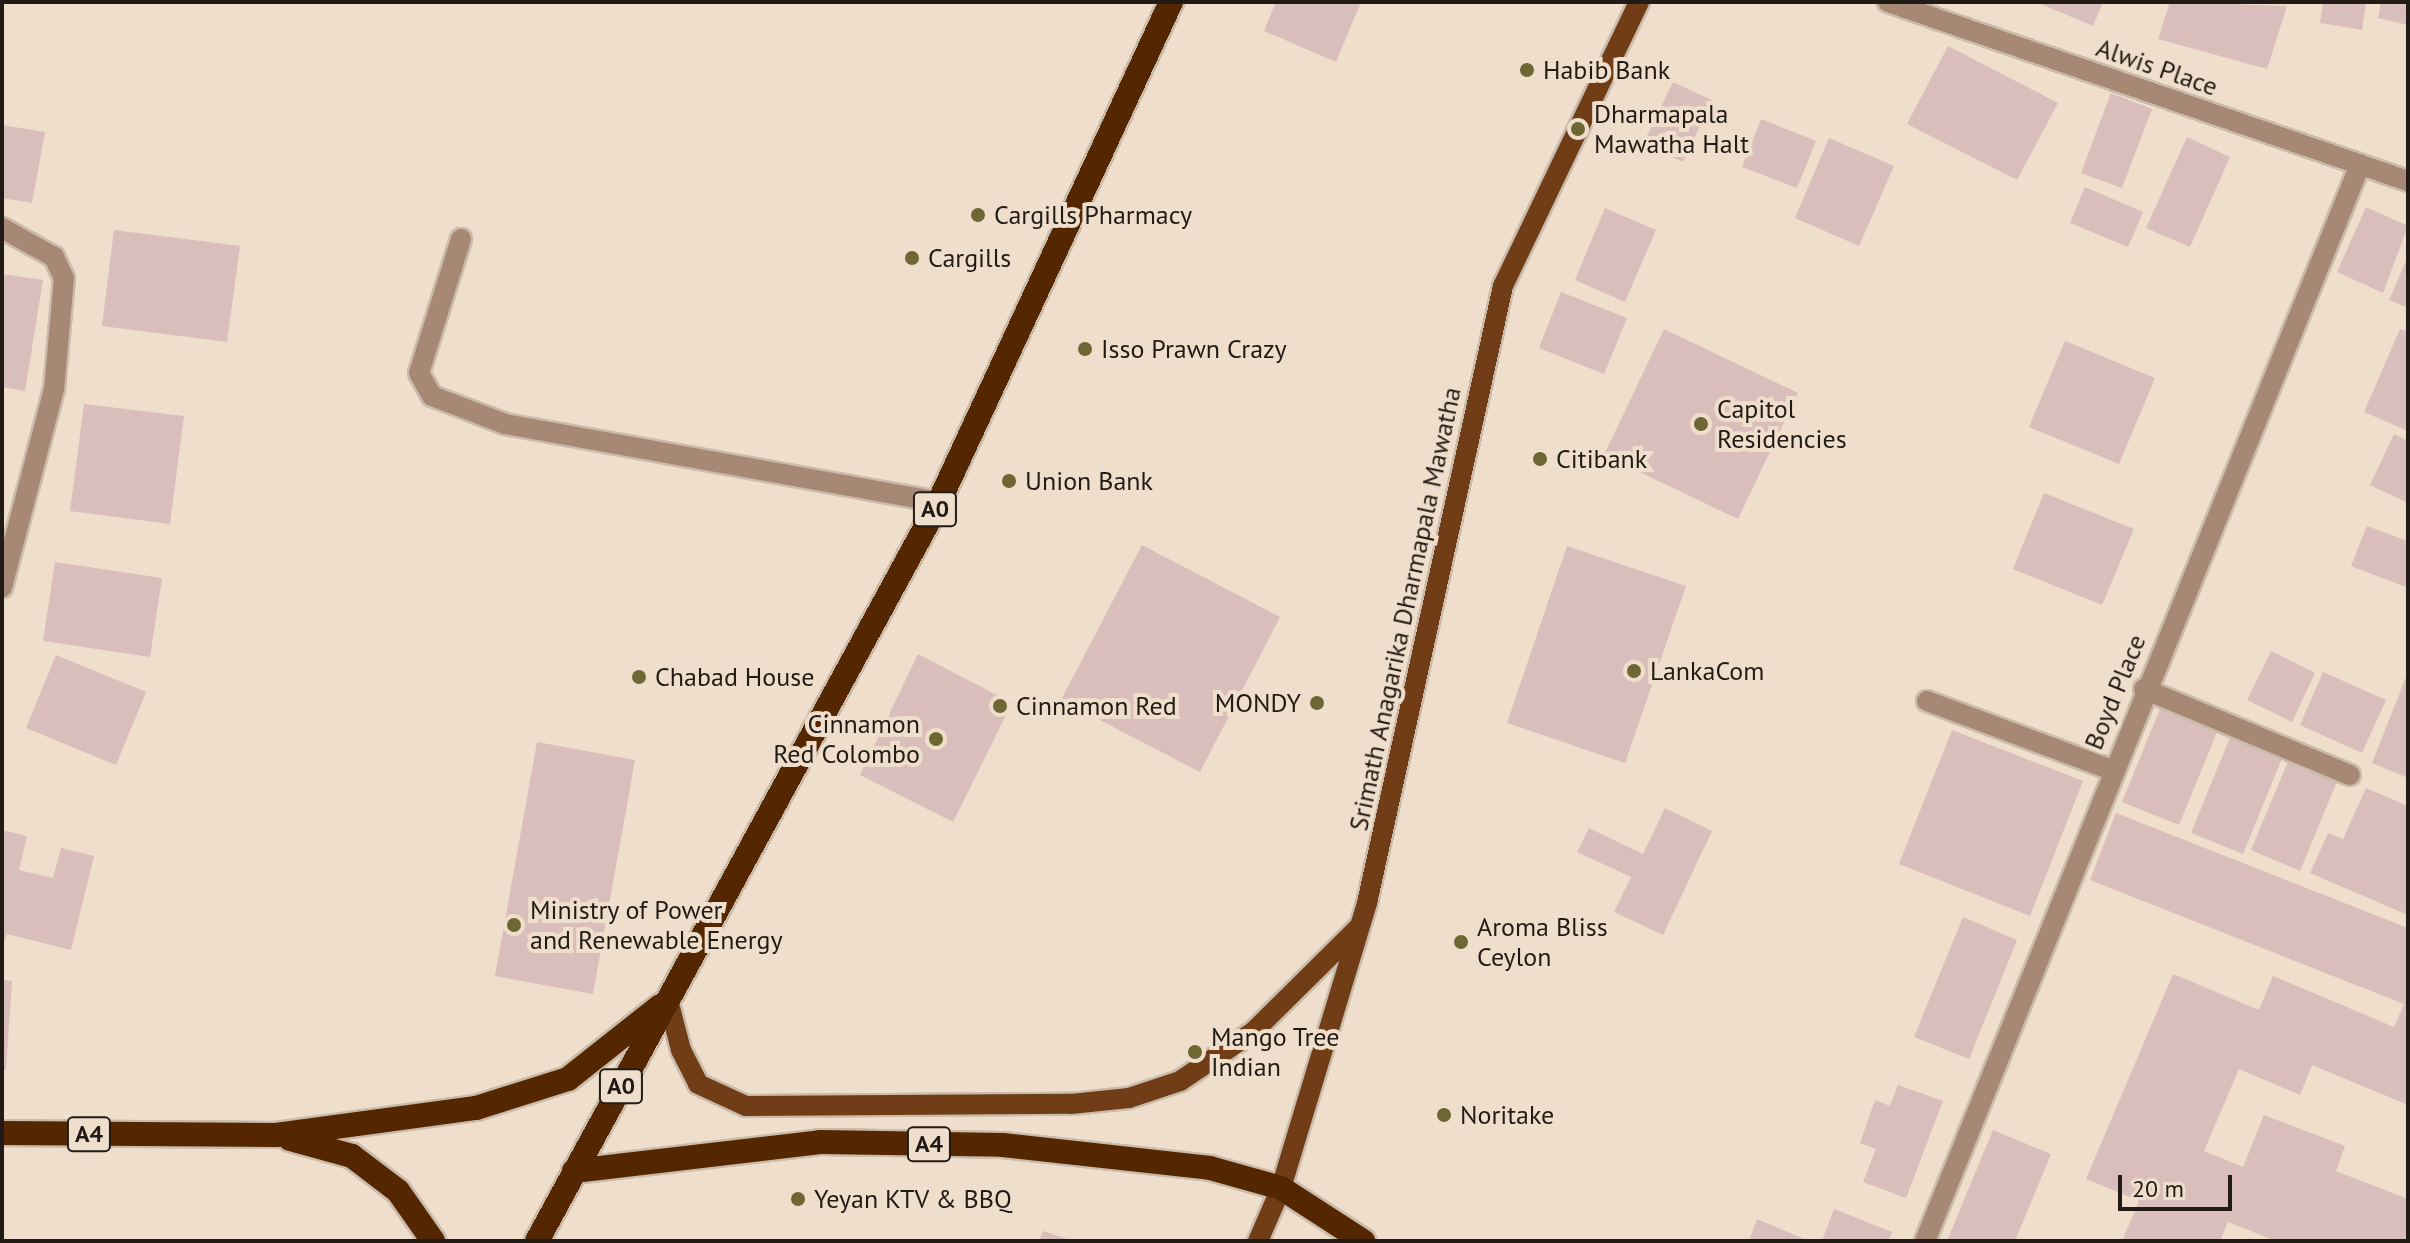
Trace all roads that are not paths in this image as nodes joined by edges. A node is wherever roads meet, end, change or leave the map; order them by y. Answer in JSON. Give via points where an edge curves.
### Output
{"nodes":[{"id":1,"x":1171,"y":2,"type":"edge"},
{"id":2,"x":1639,"y":2,"type":"edge"},
{"id":3,"x":1888,"y":2,"type":"edge"},
{"id":4,"x":2360,"y":165,"type":"junction"},
{"id":5,"x":2408,"y":181,"type":"edge"},
{"id":6,"x":2,"y":228,"type":"edge"},
{"id":7,"x":461,"y":239,"type":"dead end"},
{"id":8,"x":939,"y":502,"type":"junction"},
{"id":9,"x":2,"y":587,"type":"edge"},
{"id":10,"x":2144,"y":689,"type":"junction"},
{"id":11,"x":1927,"y":701,"type":"dead end"},
{"id":12,"x":2112,"y":770,"type":"junction"},
{"id":13,"x":2350,"y":775,"type":"dead end"},
{"id":14,"x":1361,"y":925,"type":"junction"},
{"id":15,"x":668,"y":1000,"type":"junction"},
{"id":16,"x":2,"y":1133,"type":"edge"},
{"id":17,"x":276,"y":1135,"type":"junction"},
{"id":18,"x":574,"y":1171,"type":"junction"},
{"id":19,"x":1281,"y":1188,"type":"junction"},
{"id":20,"x":433,"y":1241,"type":"edge"},
{"id":21,"x":537,"y":1241,"type":"edge"},
{"id":22,"x":1258,"y":1241,"type":"edge"},
{"id":23,"x":1363,"y":1241,"type":"edge"},
{"id":24,"x":1925,"y":1241,"type":"edge"}],
"edges":[{"from":1,"to":8,"type":"highway","number":"A0"},
{"from":2,"to":14,"type":"main road","name":"Srimath Anagarika Dharmapala Mawatha","via":[[1503,286]]},
{"from":3,"to":4,"type":"street","name":"Alwis Place"},
{"from":4,"to":5,"type":"street","name":"Alwis Place"},
{"from":4,"to":10,"type":"street","name":"Boyd Place"},
{"from":6,"to":9,"type":"street","via":[[54,257],[64,278],[54,389]]},
{"from":7,"to":8,"type":"street","via":[[419,373],[432,396],[505,424]]},
{"from":8,"to":15,"type":"highway","number":"A0"},
{"from":10,"to":12,"type":"street","name":"Boyd Place"},
{"from":10,"to":13,"type":"street"},
{"from":11,"to":12,"type":"street"},
{"from":12,"to":24,"type":"street","name":"Boyd Place"},
{"from":14,"to":15,"type":"main road","via":[[1253,1032],[1180,1081],[1129,1098],[1071,1104],[746,1106],[698,1084],[681,1050]]},
{"from":14,"to":19,"type":"main road","name":"Srimath Anagarika Dharmapala Mawatha"},
{"from":15,"to":17,"type":"highway","number":"A4","via":[[568,1079],[476,1108]]},
{"from":15,"to":18,"type":"highway","number":"A0"},
{"from":16,"to":17,"type":"highway","number":"A4"},
{"from":17,"to":20,"type":"highway","number":"A4","via":[[352,1156],[398,1191]]},
{"from":18,"to":19,"type":"highway","number":"A4","via":[[820,1142],[1003,1145],[1166,1159]]},
{"from":18,"to":21,"type":"highway","number":"A0"},
{"from":19,"to":22,"type":"main road","name":"Srimath Anagarika Dharmapala Mawatha"},
{"from":19,"to":23,"type":"highway","number":"A4"}]}
